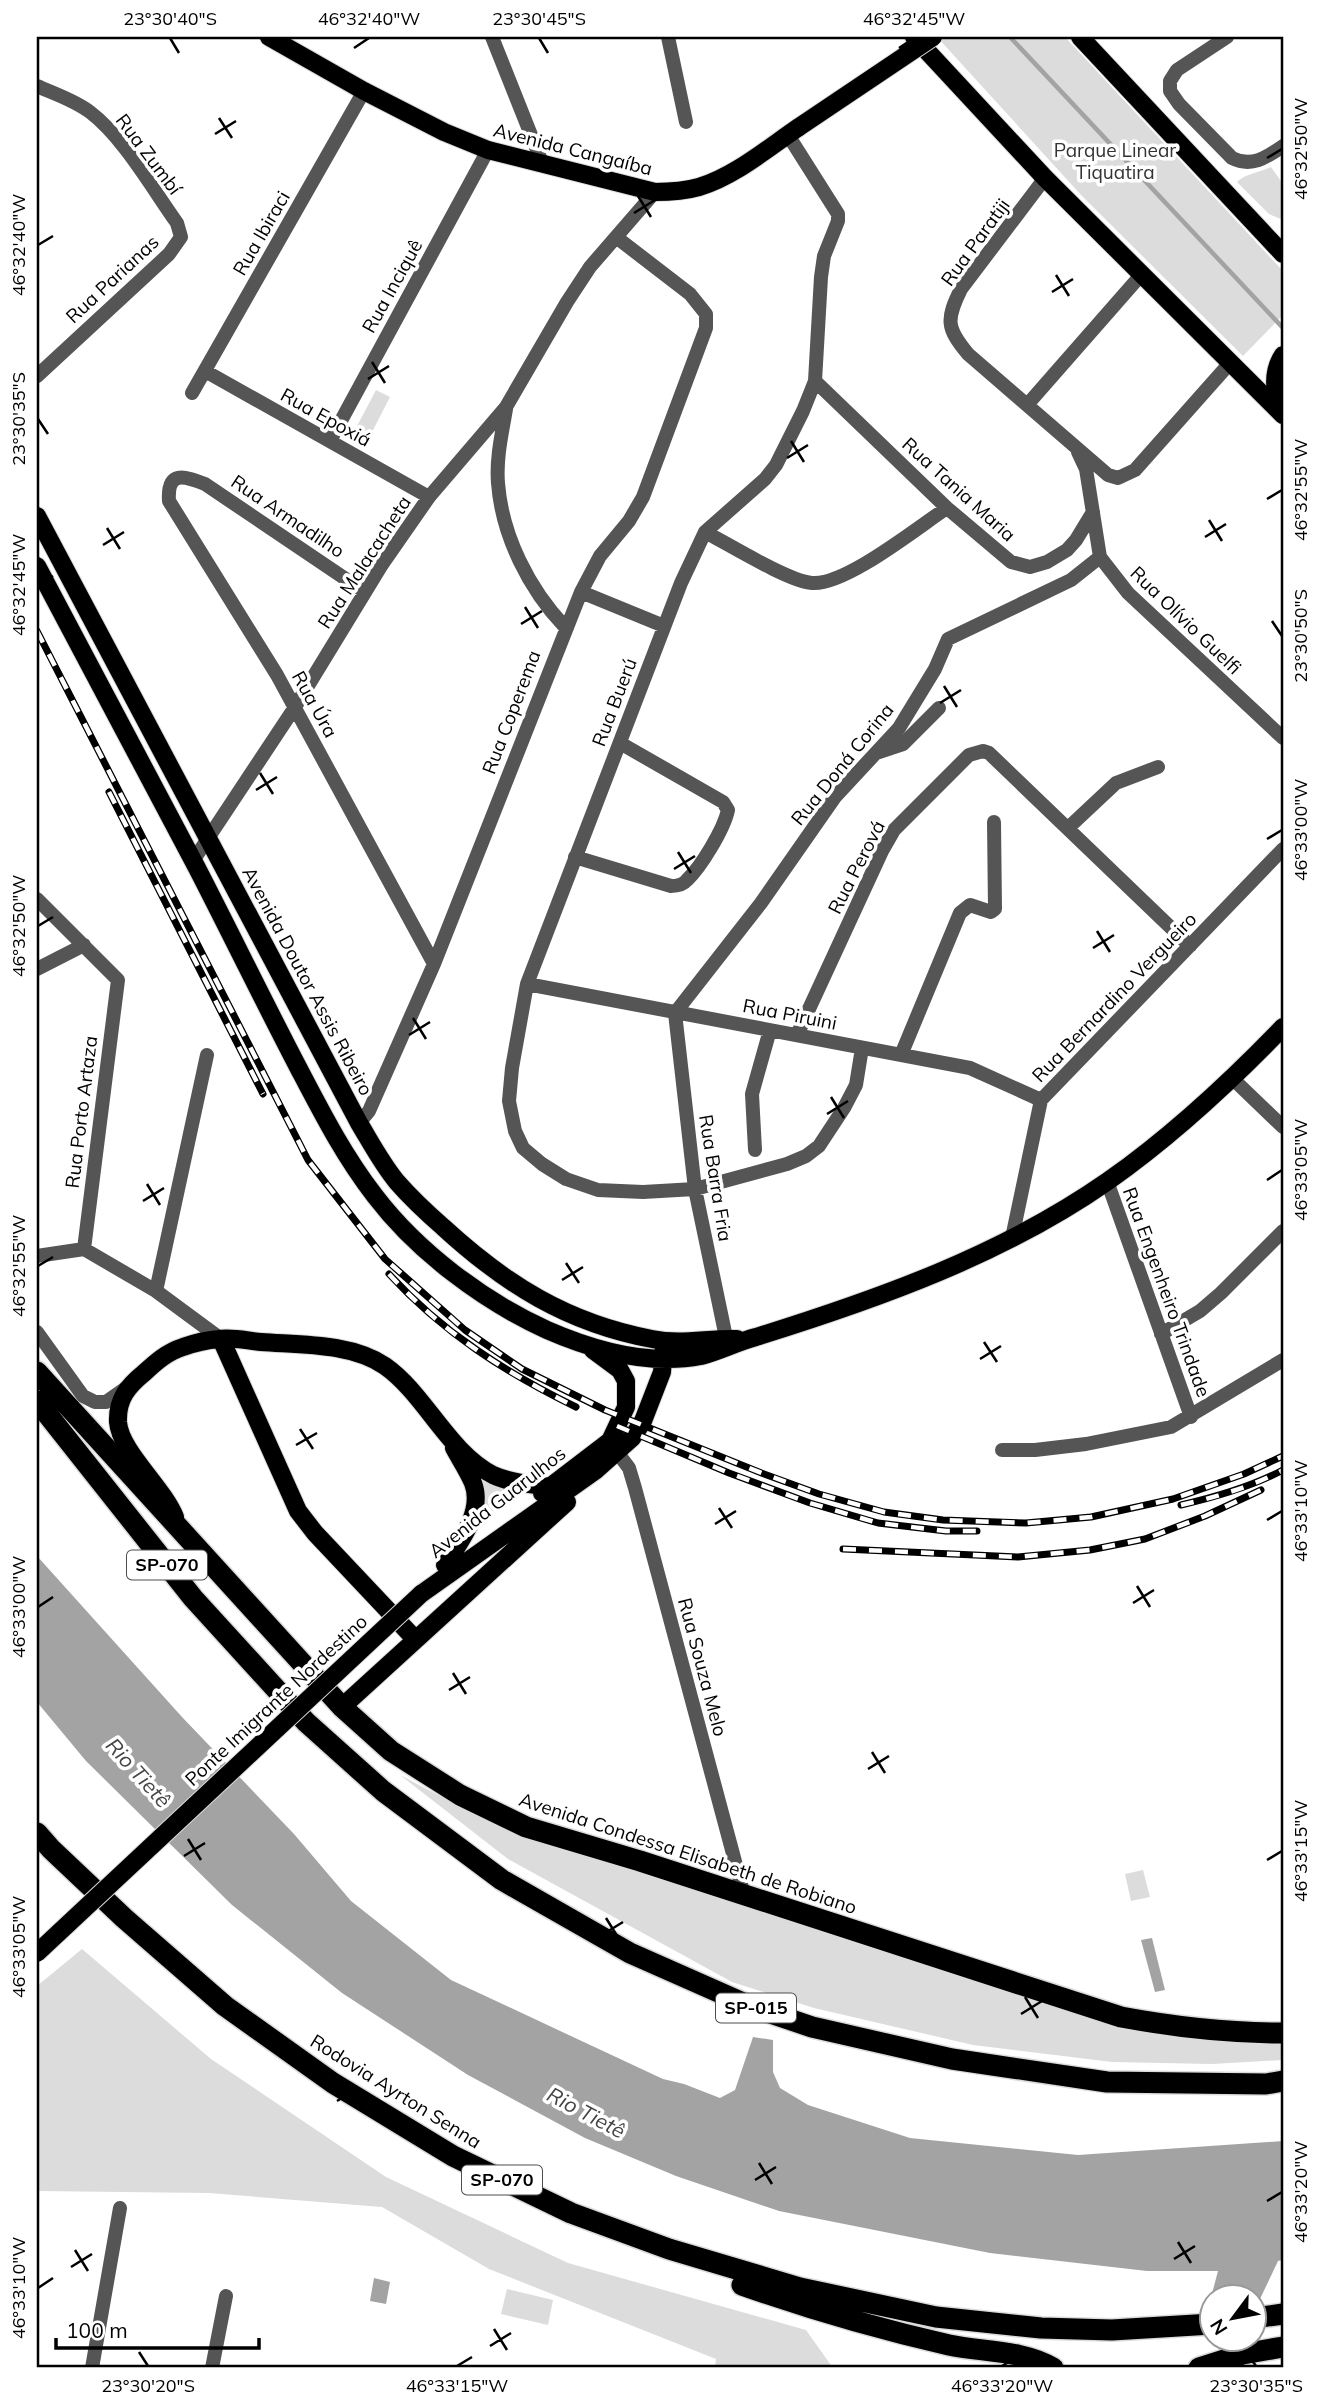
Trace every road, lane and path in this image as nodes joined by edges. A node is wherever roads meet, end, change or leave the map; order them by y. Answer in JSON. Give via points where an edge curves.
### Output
{"nodes":[{"id":1,"x":268,"y":37,"type":"edge"},
{"id":2,"x":492,"y":37,"type":"edge"},
{"id":3,"x":668,"y":37,"type":"edge"},
{"id":4,"x":914,"y":37,"type":"edge"},
{"id":5,"x":933,"y":37,"type":"edge"},
{"id":6,"x":1080,"y":37,"type":"edge"},
{"id":7,"x":1227,"y":37,"type":"edge"},
{"id":8,"x":37,"y":86,"type":"edge"},
{"id":9,"x":364,"y":91,"type":"junction"},
{"id":10,"x":686,"y":122,"type":"dead end"},
{"id":11,"x":793,"y":131,"type":"junction"},
{"id":12,"x":1283,"y":146,"type":"edge"},
{"id":13,"x":488,"y":150,"type":"junction"},
{"id":14,"x":543,"y":165,"type":"junction"},
{"id":15,"x":1045,"y":178,"type":"junction"},
{"id":16,"x":655,"y":192,"type":"junction"},
{"id":17,"x":181,"y":237,"type":"joint"},
{"id":18,"x":616,"y":237,"type":"junction"},
{"id":19,"x":1279,"y":246,"type":"edge"},
{"id":20,"x":1141,"y":275,"type":"junction"},
{"id":21,"x":1281,"y":359,"type":"edge"},
{"id":22,"x":1230,"y":363,"type":"junction"},
{"id":23,"x":205,"y":371,"type":"junction"},
{"id":24,"x":37,"y":376,"type":"edge"},
{"id":25,"x":815,"y":381,"type":"junction"},
{"id":26,"x":192,"y":393,"type":"dead end"},
{"id":27,"x":1027,"y":405,"type":"junction"},
{"id":28,"x":506,"y":407,"type":"junction"},
{"id":29,"x":1282,"y":413,"type":"edge"},
{"id":30,"x":330,"y":441,"type":"junction"},
{"id":31,"x":1076,"y":445,"type":"junction"},
{"id":32,"x":187,"y":477,"type":"joint"},
{"id":33,"x":429,"y":497,"type":"junction"},
{"id":34,"x":947,"y":508,"type":"junction"},
{"id":35,"x":1093,"y":512,"type":"junction"},
{"id":36,"x":37,"y":516,"type":"edge"},
{"id":37,"x":705,"y":532,"type":"junction"},
{"id":38,"x":1100,"y":557,"type":"junction"},
{"id":39,"x":37,"y":566,"type":"edge"},
{"id":40,"x":365,"y":592,"type":"junction"},
{"id":41,"x":580,"y":592,"type":"junction"},
{"id":42,"x":664,"y":625,"type":"junction"},
{"id":43,"x":565,"y":627,"type":"junction"},
{"id":44,"x":295,"y":707,"type":"junction"},
{"id":45,"x":939,"y":708,"type":"dead end"},
{"id":46,"x":1283,"y":738,"type":"edge"},
{"id":47,"x":620,"y":743,"type":"junction"},
{"id":48,"x":879,"y":752,"type":"junction"},
{"id":49,"x":1158,"y":766,"type":"dead end"},
{"id":50,"x":994,"y":822,"type":"dead end"},
{"id":51,"x":1068,"y":828,"type":"junction"},
{"id":52,"x":209,"y":837,"type":"junction"},
{"id":53,"x":1283,"y":849,"type":"edge"},
{"id":54,"x":575,"y":857,"type":"junction"},
{"id":55,"x":193,"y":860,"type":"junction"},
{"id":56,"x":37,"y":898,"type":"edge"},
{"id":57,"x":84,"y":945,"type":"junction"},
{"id":58,"x":1190,"y":946,"type":"junction"},
{"id":59,"x":435,"y":964,"type":"junction"},
{"id":60,"x":37,"y":969,"type":"edge"},
{"id":61,"x":527,"y":984,"type":"junction"},
{"id":62,"x":676,"y":1013,"type":"junction"},
{"id":63,"x":1283,"y":1029,"type":"edge"},
{"id":64,"x":769,"y":1030,"type":"junction"},
{"id":65,"x":797,"y":1035,"type":"junction"},
{"id":66,"x":862,"y":1048,"type":"junction"},
{"id":67,"x":207,"y":1055,"type":"dead end"},
{"id":68,"x":901,"y":1055,"type":"junction"},
{"id":69,"x":1233,"y":1079,"type":"junction"},
{"id":70,"x":1041,"y":1100,"type":"junction"},
{"id":71,"x":359,"y":1123,"type":"junction"},
{"id":72,"x":1283,"y":1126,"type":"edge"},
{"id":73,"x":332,"y":1133,"type":"junction"},
{"id":74,"x":755,"y":1150,"type":"dead end"},
{"id":75,"x":397,"y":1181,"type":"junction"},
{"id":76,"x":1107,"y":1181,"type":"junction"},
{"id":77,"x":695,"y":1189,"type":"junction"},
{"id":78,"x":375,"y":1197,"type":"junction"},
{"id":79,"x":1283,"y":1231,"type":"edge"},
{"id":80,"x":1012,"y":1238,"type":"junction"},
{"id":81,"x":84,"y":1249,"type":"junction"},
{"id":82,"x":37,"y":1256,"type":"edge"},
{"id":83,"x":156,"y":1292,"type":"junction"},
{"id":84,"x":37,"y":1332,"type":"edge"},
{"id":85,"x":1161,"y":1334,"type":"junction"},
{"id":86,"x":221,"y":1339,"type":"junction"},
{"id":87,"x":727,"y":1343,"type":"junction"},
{"id":88,"x":587,"y":1346,"type":"junction"},
{"id":89,"x":664,"y":1350,"type":"junction"},
{"id":90,"x":701,"y":1356,"type":"junction"},
{"id":91,"x":1283,"y":1360,"type":"edge"},
{"id":92,"x":37,"y":1372,"type":"edge"},
{"id":93,"x":126,"y":1388,"type":"junction"},
{"id":94,"x":37,"y":1401,"type":"edge"},
{"id":95,"x":651,"y":1401,"type":"junction"},
{"id":96,"x":1191,"y":1417,"type":"junction"},
{"id":97,"x":445,"y":1433,"type":"junction"},
{"id":98,"x":1002,"y":1450,"type":"dead end"},
{"id":99,"x":617,"y":1452,"type":"junction"},
{"id":100,"x":595,"y":1471,"type":"junction"},
{"id":101,"x":550,"y":1488,"type":"junction"},
{"id":102,"x":179,"y":1526,"type":"junction"},
{"id":103,"x":445,"y":1565,"type":"junction"},
{"id":104,"x":421,"y":1594,"type":"junction"},
{"id":105,"x":415,"y":1639,"type":"junction"},
{"id":106,"x":342,"y":1707,"type":"junction"},
{"id":107,"x":306,"y":1722,"type":"joint"},
{"id":108,"x":41,"y":1839,"type":"edge"},
{"id":109,"x":744,"y":1895,"type":"junction"},
{"id":110,"x":37,"y":1953,"type":"edge"},
{"id":111,"x":1283,"y":2033,"type":"edge"},
{"id":112,"x":1283,"y":2081,"type":"edge"},
{"id":113,"x":120,"y":2208,"type":"dead end"},
{"id":114,"x":669,"y":2249,"type":"junction"},
{"id":115,"x":226,"y":2296,"type":"dead end"},
{"id":116,"x":1198,"y":2325,"type":"edge"},
{"id":117,"x":1283,"y":2347,"type":"edge"},
{"id":118,"x":92,"y":2368,"type":"edge"},
{"id":119,"x":212,"y":2368,"type":"edge"},
{"id":120,"x":1053,"y":2368,"type":"edge"},
{"id":121,"x":1199,"y":2368,"type":"edge"}],
"edges":[{"from":1,"to":9,"type":"main road","name":"Avenida Cangaíba"},
{"from":2,"to":14,"type":"street"},
{"from":3,"to":10,"type":"street"},
{"from":4,"to":15,"type":"main road"},
{"from":5,"to":11,"type":"main road","name":"Avenida Cangaíba","bridge":true},
{"from":6,"to":19,"type":"main road"},
{"from":7,"to":12,"type":"street","via":[[1177,69],[1170,91],[1232,158],[1251,163]]},
{"from":8,"to":17,"type":"street","name":"Rua Zumbí","via":[[101,120],[177,223]]},
{"from":9,"to":13,"type":"main road","name":"Avenida Cangaíba"},
{"from":9,"to":23,"type":"street","name":"Rua Ibiraci"},
{"from":11,"to":16,"type":"main road","name":"Avenida Cangaíba","via":[[730,173],[699,187]]},
{"from":11,"to":25,"type":"street","name":"Rua Buerú","via":[[838,214],[821,276]]},
{"from":13,"to":14,"type":"main road","name":"Avenida Cangaíba"},
{"from":13,"to":30,"type":"street","name":"Rua Inciquê"},
{"from":14,"to":16,"type":"main road","name":"Avenida Cangaíba"},
{"from":15,"to":20,"type":"main road"},
{"from":15,"to":27,"type":"street","name":"Rua Paratiji","via":[[961,289],[949,324],[953,337],[968,354]]},
{"from":16,"to":18,"type":"street","name":"Rua Malacacheta"},
{"from":17,"to":24,"type":"street","name":"Rua Parianas","via":[[169,254]]},
{"from":18,"to":28,"type":"street","name":"Rua Malacacheta","via":[[567,302]]},
{"from":18,"to":41,"type":"street","name":"Rua Coperema","via":[[700,304],[706,328],[643,497]]},
{"from":20,"to":22,"type":"main road"},
{"from":20,"to":27,"type":"street"},
{"from":21,"to":29,"type":"main road","via":[[1275,380]]},
{"from":22,"to":29,"type":"main road"},
{"from":22,"to":31,"type":"street","name":"Rua Paratiji","via":[[1127,476],[1108,475]]},
{"from":23,"to":26,"type":"street","name":"Rua Ibiraci"},
{"from":23,"to":30,"type":"street","name":"Rua Epoxiá"},
{"from":25,"to":34,"type":"street","name":"Rua Tania Maria"},
{"from":25,"to":37,"type":"street","name":"Rua Buerú","via":[[776,465]]},
{"from":27,"to":31,"type":"street","name":"Rua Paratiji"},
{"from":28,"to":33,"type":"street","name":"Rua Malacacheta"},
{"from":28,"to":43,"type":"street","via":[[497,482],[501,509],[530,580]]},
{"from":30,"to":33,"type":"street","name":"Rua Epoxiá"},
{"from":31,"to":35,"type":"street","via":[[1086,469]]},
{"from":32,"to":40,"type":"street","name":"Rua Armadilho","via":[[205,484]]},
{"from":32,"to":44,"type":"street","name":"Rua Úra","via":[[171,482],[169,501]]},
{"from":33,"to":40,"type":"street","name":"Rua Malacacheta"},
{"from":34,"to":35,"type":"street","name":"Rua Tania Maria","via":[[1011,562],[1030,567],[1067,550]]},
{"from":34,"to":37,"type":"street","via":[[826,583],[792,577]]},
{"from":35,"to":38,"type":"street","name":"Rua Olívio Guelfi"},
{"from":36,"to":52,"type":"main road","name":"Avenida Doutor Assis Ribeiro"},
{"from":37,"to":42,"type":"street","name":"Rua Buerú"},
{"from":38,"to":46,"type":"street","name":"Rua Olívio Guelfi","via":[[1128,593]]},
{"from":38,"to":48,"type":"street","name":"Rua Doná Corina","via":[[1071,580],[948,639],[935,669]]},
{"from":39,"to":55,"type":"main road"},
{"from":40,"to":44,"type":"street","name":"Rua Malacacheta"},
{"from":41,"to":42,"type":"street"},
{"from":41,"to":43,"type":"street","name":"Rua Coperema"},
{"from":42,"to":47,"type":"street","name":"Rua Buerú"},
{"from":43,"to":59,"type":"street","name":"Rua Coperema"},
{"from":44,"to":52,"type":"street","name":"Rua Malacacheta"},
{"from":44,"to":59,"type":"street","name":"Rua Úra"},
{"from":45,"to":48,"type":"street","via":[[903,744]]},
{"from":47,"to":54,"type":"street","name":"Rua Buerú"},
{"from":47,"to":54,"type":"street","via":[[723,803],[728,810],[726,821],[699,866],[678,886]]},
{"from":48,"to":62,"type":"street","name":"Rua Doná Corina","via":[[835,797]]},
{"from":49,"to":51,"type":"street","via":[[1116,783]]},
{"from":50,"to":68,"type":"street","via":[[995,909],[991,912],[970,905],[960,913]]},
{"from":51,"to":58,"type":"street"},
{"from":51,"to":65,"type":"street","name":"Rua Perová","via":[[989,753],[969,755],[894,830]]},
{"from":52,"to":55,"type":"street","name":"Rua Malacacheta"},
{"from":52,"to":71,"type":"main road","name":"Avenida Doutor Assis Ribeiro"},
{"from":53,"to":58,"type":"street","name":"Rua Bernardino Vergueiro"},
{"from":54,"to":61,"type":"street","name":"Rua Buerú"},
{"from":55,"to":73,"type":"main road"},
{"from":56,"to":57,"type":"street"},
{"from":57,"to":60,"type":"street"},
{"from":57,"to":81,"type":"street","name":"Rua Porto Artaza","via":[[118,980]]},
{"from":58,"to":70,"type":"street","name":"Rua Bernardino Vergueiro"},
{"from":59,"to":71,"type":"street","name":"Rua Coperema","via":[[369,1111]]},
{"from":61,"to":62,"type":"street","name":"Rua Piruini"},
{"from":61,"to":77,"type":"street","name":"Rua Buerú","via":[[509,1101],[523,1148],[566,1180],[598,1190]]},
{"from":62,"to":64,"type":"street","name":"Rua Piruini"},
{"from":62,"to":77,"type":"street","name":"Rua Barra Fria"},
{"from":63,"to":69,"type":"main road"},
{"from":64,"to":65,"type":"street","name":"Rua Piruini"},
{"from":64,"to":74,"type":"street","via":[[752,1094]]},
{"from":65,"to":66,"type":"street","name":"Rua Piruini"},
{"from":66,"to":68,"type":"street","name":"Rua Piruini"},
{"from":66,"to":77,"type":"street","name":"Rua Buerú","via":[[856,1085],[819,1146],[788,1164]]},
{"from":67,"to":83,"type":"street"},
{"from":68,"to":70,"type":"street","name":"Rua Piruini","via":[[970,1068]]},
{"from":69,"to":72,"type":"street"},
{"from":69,"to":76,"type":"main road"},
{"from":70,"to":80,"type":"street","name":"Rua Bernardino Vergueiro"},
{"from":71,"to":73,"type":"main road","via":[[349,1131]]},
{"from":71,"to":75,"type":"main road","name":"Avenida Doutor Assis Ribeiro"},
{"from":73,"to":78,"type":"main road"},
{"from":75,"to":78,"type":"main road","via":[[385,1185]]},
{"from":75,"to":89,"type":"main road","name":"Avenida Doutor Assis Ribeiro","via":[[455,1238],[519,1289],[548,1305]]},
{"from":76,"to":80,"type":"main road"},
{"from":76,"to":85,"type":"street","name":"Rua Engenheiro Trindade"},
{"from":77,"to":87,"type":"street","name":"Rua Barra Fria"},
{"from":78,"to":88,"type":"main road","via":[[468,1284],[514,1314]]},
{"from":79,"to":85,"type":"street","via":[[1200,1311]]},
{"from":80,"to":87,"type":"main road","via":[[866,1302]]},
{"from":81,"to":82,"type":"street"},
{"from":81,"to":83,"type":"street"},
{"from":83,"to":86,"type":"street"},
{"from":84,"to":93,"type":"street","via":[[83,1396],[106,1402]]},
{"from":85,"to":96,"type":"street","name":"Rua Engenheiro Trindade"},
{"from":86,"to":93,"type":"main road","via":[[166,1354]]},
{"from":86,"to":97,"type":"main road","via":[[364,1355],[386,1367]]},
{"from":86,"to":105,"type":"main road","via":[[298,1511]]},
{"from":87,"to":89,"type":"main road","via":[[680,1342]]},
{"from":87,"to":90,"type":"main road"},
{"from":88,"to":89,"type":"main road","via":[[630,1356]]},
{"from":88,"to":101,"type":"main road","name":"Avenida Guarulhos","via":[[620,1370],[626,1408],[610,1441]]},
{"from":89,"to":90,"type":"main road","via":[[676,1360]]},
{"from":89,"to":95,"type":"main road","name":"Avenida Guarulhos"},
{"from":90,"to":95,"type":"main road"},
{"from":91,"to":96,"type":"street"},
{"from":92,"to":102,"type":"highway","name":"Avenida Condessa Elisabeth de Robiano"},
{"from":93,"to":102,"type":"main road","via":[[118,1423],[122,1438],[169,1503]]},
{"from":94,"to":107,"type":"highway","number":"SP-070","via":[[193,1598]]},
{"from":95,"to":99,"type":"main road","name":"Avenida Guarulhos","via":[[632,1438]]},
{"from":96,"to":98,"type":"street","via":[[1157,1431],[1086,1444]]},
{"from":97,"to":101,"type":"main road","via":[[492,1474]]},
{"from":97,"to":103,"type":"main road","via":[[477,1499]]},
{"from":99,"to":100,"type":"main road","name":"Avenida Guarulhos"},
{"from":99,"to":109,"type":"street","name":"Rua Souza Melo","via":[[629,1468],[635,1488]]},
{"from":100,"to":104,"type":"main road","name":"Avenida Guarulhos"},
{"from":100,"to":105,"type":"main road","name":"Avenida Guarulhos","via":[[560,1509]]},
{"from":101,"to":103,"type":"main road","name":"Avenida Guarulhos"},
{"from":102,"to":106,"type":"highway","name":"Avenida Condessa Elisabeth de Robiano"},
{"from":103,"to":104,"type":"main road","name":"Avenida Guarulhos"},
{"from":104,"to":110,"type":"main road","name":"Ponte Imigrante Nordestino","bridge":true},
{"from":105,"to":106,"type":"main road","name":"Avenida Guarulhos"},
{"from":106,"to":109,"type":"highway","name":"Avenida Condessa Elisabeth de Robiano","via":[[391,1751],[460,1795],[526,1827]]},
{"from":107,"to":112,"type":"highway","number":"SP-015","via":[[383,1791],[502,1880],[630,1952],[750,2006],[812,2027],[952,2059],[1107,2082]]},
{"from":108,"to":114,"type":"highway","name":"Rodovia Ayrton Senna","number":"SP-070","via":[[225,2006],[333,2083],[453,2157],[571,2213]]},
{"from":109,"to":111,"type":"highway","name":"Avenida Condessa Elisabeth de Robiano","via":[[1121,2017],[1185,2028]]},
{"from":113,"to":118,"type":"street"},
{"from":114,"to":116,"type":"highway","name":"Rodovia Ayrton Senna","number":"SP-070","via":[[800,2288],[936,2317],[1041,2328]]},
{"from":114,"to":120,"type":"highway","via":[[690,2266],[805,2307],[950,2345],[1025,2357]]},
{"from":115,"to":119,"type":"street"},
{"from":117,"to":121,"type":"highway"}]}
